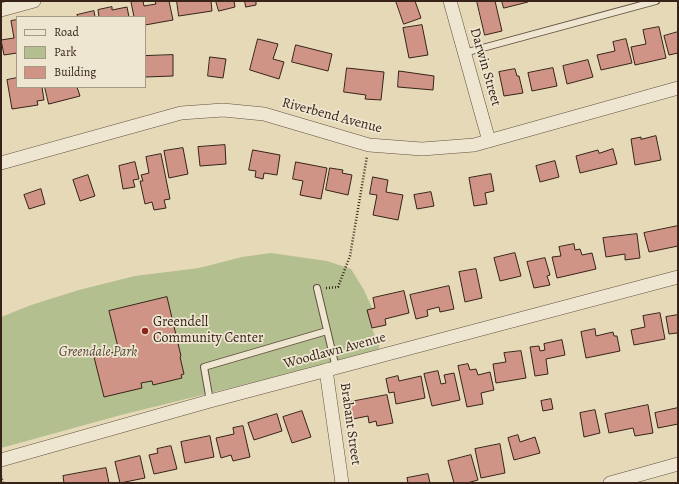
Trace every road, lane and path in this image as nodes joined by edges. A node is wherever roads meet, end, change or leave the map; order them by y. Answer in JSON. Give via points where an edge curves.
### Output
{"nodes":[{"id":1,"x":34,"y":1,"type":"edge"},
{"id":2,"x":450,"y":1,"type":"edge"},
{"id":3,"x":656,"y":1,"type":"edge"},
{"id":4,"x":1,"y":10,"type":"edge"},
{"id":5,"x":464,"y":53,"type":"junction"},
{"id":6,"x":678,"y":88,"type":"edge"},
{"id":7,"x":489,"y":141,"type":"junction"},
{"id":8,"x":369,"y":145,"type":"junction"},
{"id":9,"x":1,"y":163,"type":"edge"},
{"id":10,"x":678,"y":277,"type":"edge"},
{"id":11,"x":317,"y":288,"type":"joint"},
{"id":12,"x":327,"y":331,"type":"junction"},
{"id":13,"x":331,"y":369,"type":"junction"},
{"id":14,"x":210,"y":402,"type":"junction"},
{"id":15,"x":1,"y":460,"type":"edge"},
{"id":16,"x":678,"y":464,"type":"edge"},
{"id":17,"x":1,"y":476,"type":"edge"},
{"id":18,"x":3,"y":483,"type":"edge"},
{"id":19,"x":342,"y":483,"type":"edge"},
{"id":20,"x":610,"y":483,"type":"edge"}],
"edges":[{"from":1,"to":4,"type":"street"},
{"from":2,"to":5,"type":"street","name":"Darwin Street"},
{"from":3,"to":5,"type":"lane"},
{"from":5,"to":7,"type":"street","name":"Darwin Street"},
{"from":6,"to":7,"type":"street","name":"Riverbend Avenue"},
{"from":7,"to":8,"type":"street","name":"Riverbend Avenue","via":[[474,145],[422,149]]},
{"from":8,"to":9,"type":"street","name":"Riverbend Avenue","via":[[264,114],[223,110],[182,114]]},
{"from":8,"to":11,"type":"path","via":[[350,256],[338,287]]},
{"from":10,"to":13,"type":"street","name":"Woodlawn Avenue"},
{"from":11,"to":12,"type":"lane"},
{"from":12,"to":13,"type":"lane"},
{"from":12,"to":14,"type":"lane","via":[[204,367]]},
{"from":13,"to":14,"type":"street","name":"Woodlawn Avenue"},
{"from":13,"to":19,"type":"street","name":"Brabant Street"},
{"from":14,"to":15,"type":"street","name":"Woodlawn Avenue"},
{"from":16,"to":20,"type":"street"},
{"from":17,"to":18,"type":"path"}]}
